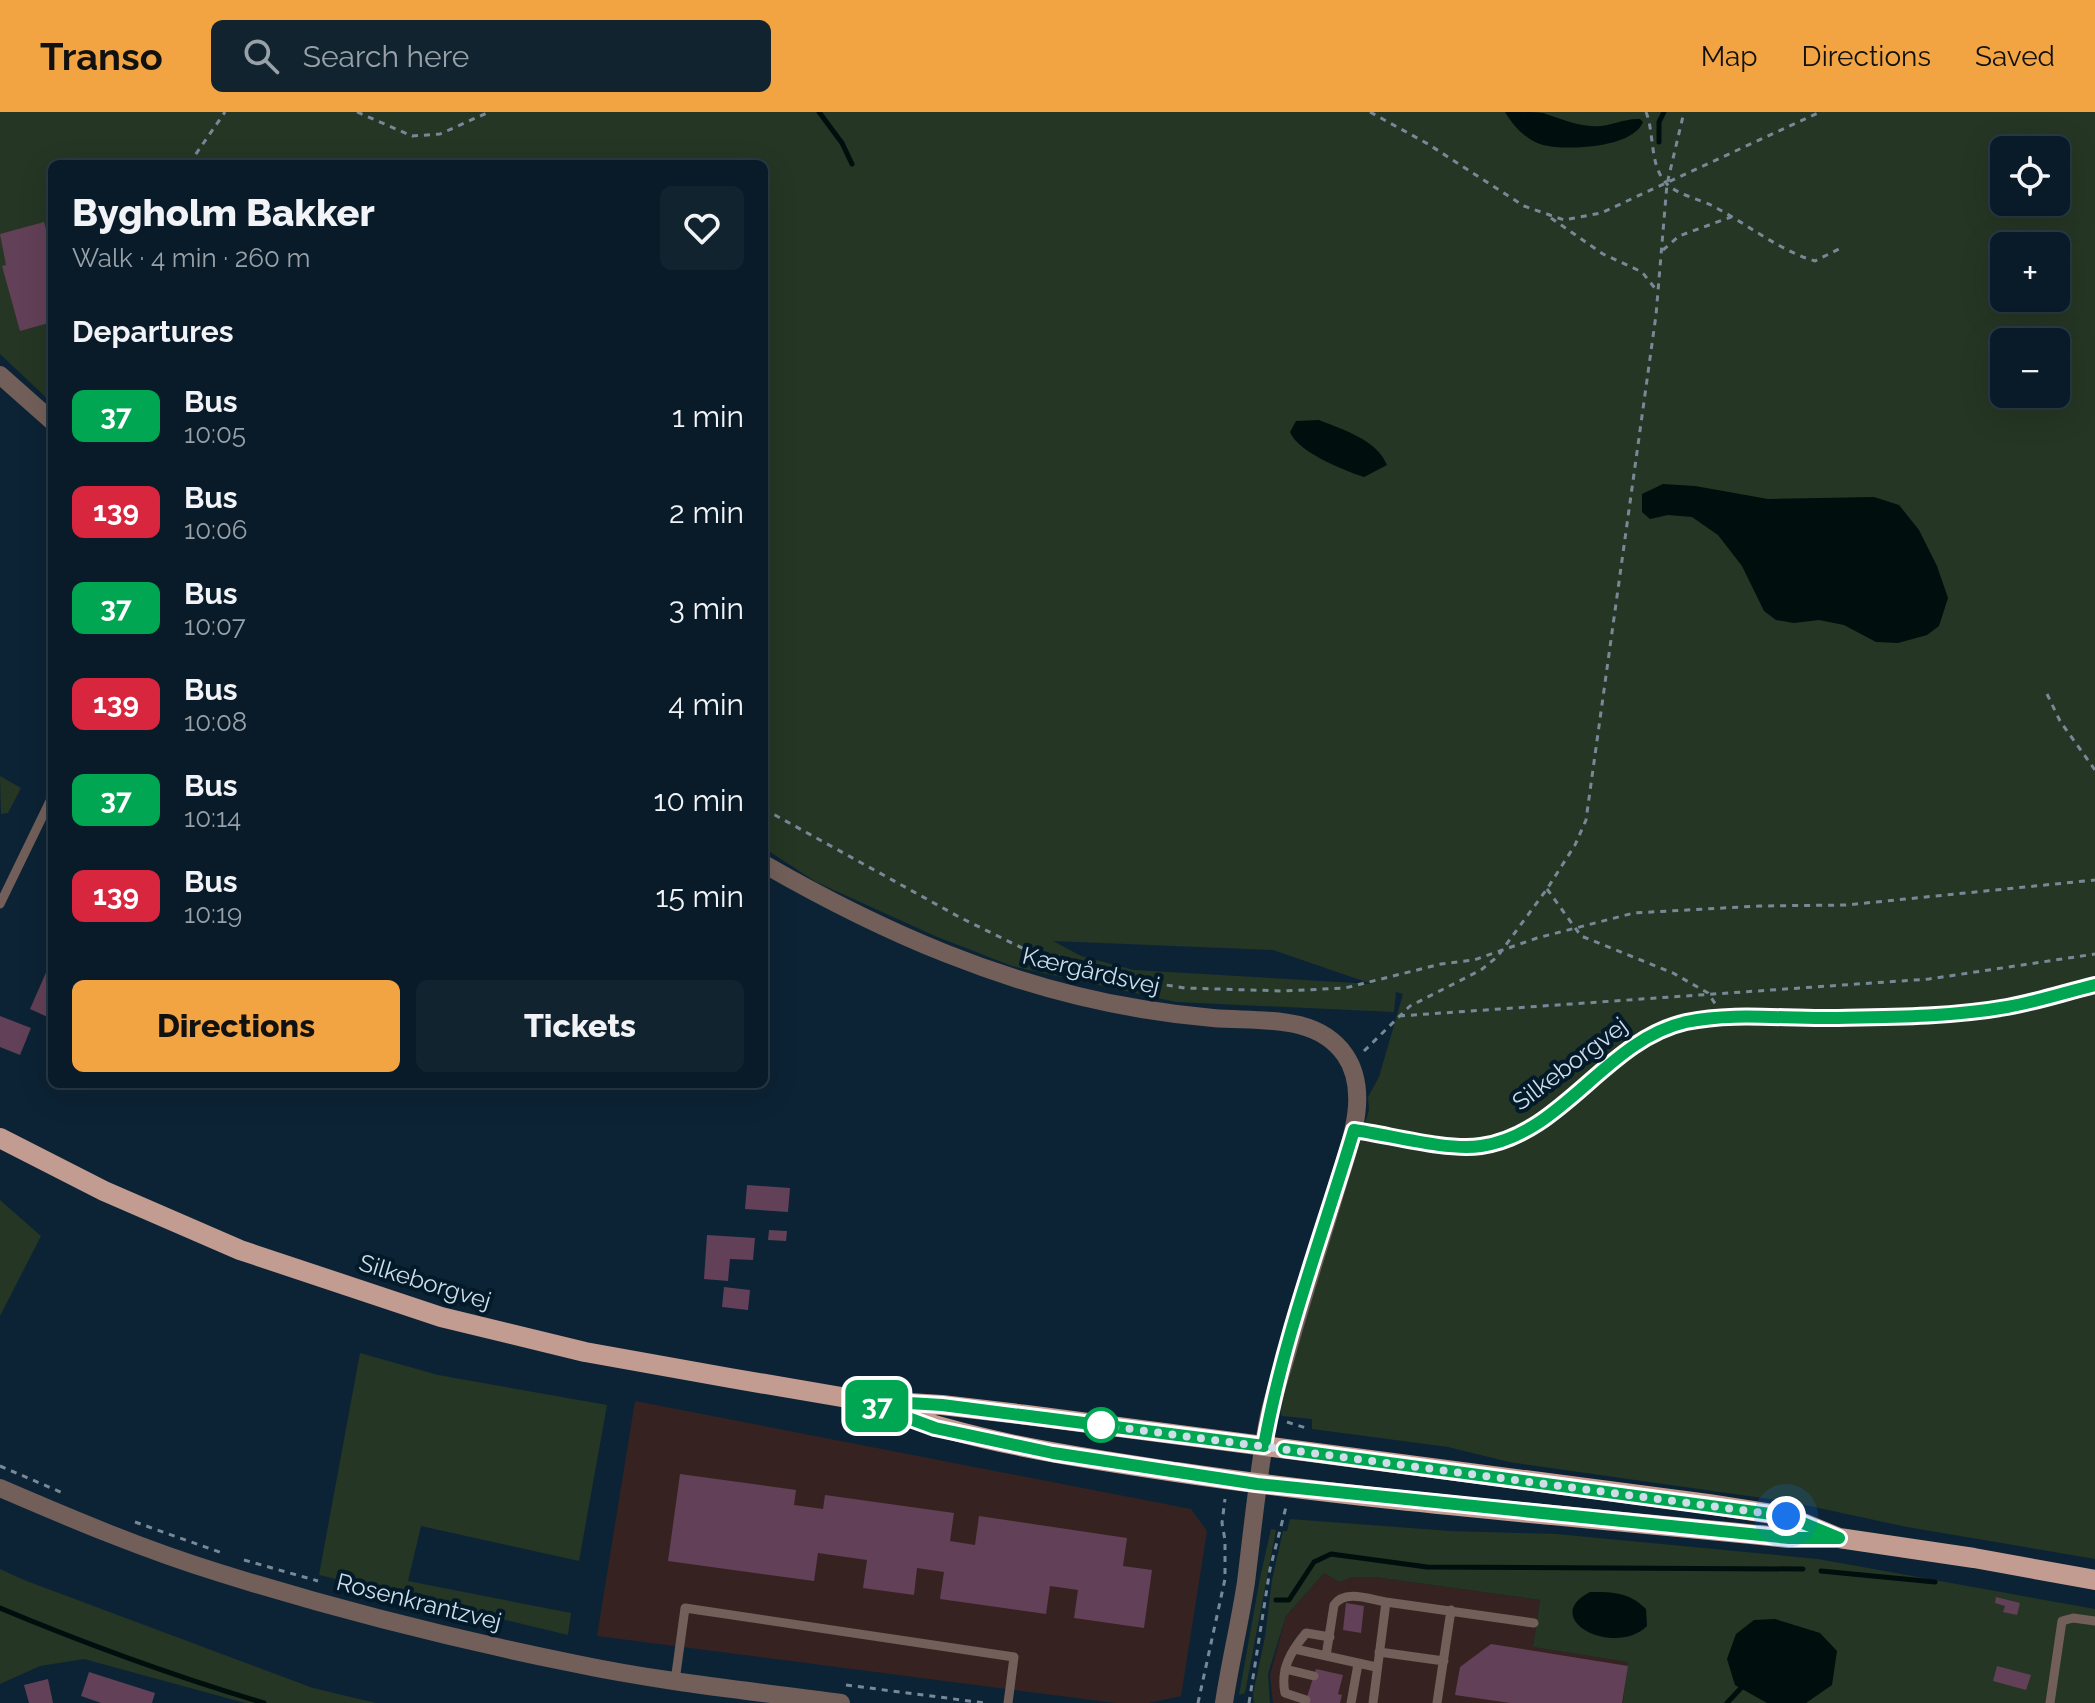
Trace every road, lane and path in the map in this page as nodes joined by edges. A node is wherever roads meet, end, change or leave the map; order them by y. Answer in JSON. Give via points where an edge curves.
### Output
{"nodes":[{"id":1,"x":225,"y":112,"type":"edge"},
{"id":2,"x":357,"y":112,"type":"edge"},
{"id":3,"x":489,"y":112,"type":"edge"},
{"id":4,"x":1370,"y":112,"type":"edge"},
{"id":5,"x":1646,"y":112,"type":"edge"},
{"id":6,"x":1684,"y":112,"type":"edge"},
{"id":7,"x":1820,"y":112,"type":"edge"},
{"id":8,"x":192,"y":160,"type":"edge"},
{"id":9,"x":1667,"y":184,"type":"junction"},
{"id":10,"x":1548,"y":216,"type":"junction"},
{"id":11,"x":1731,"y":217,"type":"junction"},
{"id":12,"x":1843,"y":247,"type":"dead end"},
{"id":13,"x":1663,"y":250,"type":"junction"},
{"id":14,"x":1659,"y":293,"type":"junction"},
{"id":15,"x":0,"y":375,"type":"edge"},
{"id":16,"x":48,"y":417,"type":"edge"},
{"id":17,"x":2047,"y":694,"type":"dead end"},
{"id":18,"x":2095,"y":770,"type":"edge"},
{"id":19,"x":48,"y":805,"type":"edge"},
{"id":20,"x":768,"y":811,"type":"edge"},
{"id":21,"x":768,"y":866,"type":"edge"},
{"id":22,"x":2095,"y":880,"type":"edge"},
{"id":23,"x":1547,"y":889,"type":"junction"},
{"id":24,"x":0,"y":904,"type":"edge"},
{"id":25,"x":1573,"y":927,"type":"junction"},
{"id":26,"x":1501,"y":951,"type":"junction"},
{"id":27,"x":2095,"y":954,"type":"edge"},
{"id":28,"x":2095,"y":985,"type":"edge"},
{"id":29,"x":1708,"y":993,"type":"junction"},
{"id":30,"x":1399,"y":1016,"type":"junction"},
{"id":31,"x":1722,"y":1018,"type":"junction"},
{"id":32,"x":1350,"y":1065,"type":"junction"},
{"id":33,"x":1354,"y":1130,"type":"junction"},
{"id":34,"x":0,"y":1138,"type":"edge"},
{"id":35,"x":859,"y":1400,"type":"junction"},
{"id":36,"x":1286,"y":1422,"type":"dead end"},
{"id":37,"x":1306,"y":1428,"type":"dead end"},
{"id":38,"x":1264,"y":1446,"type":"junction"},
{"id":39,"x":0,"y":1466,"type":"edge"},
{"id":40,"x":1227,"y":1479,"type":"junction"},
{"id":41,"x":1257,"y":1484,"type":"junction"},
{"id":42,"x":1289,"y":1487,"type":"junction"},
{"id":43,"x":0,"y":1488,"type":"edge"},
{"id":44,"x":70,"y":1496,"type":"dead end"},
{"id":45,"x":126,"y":1519,"type":"dead end"},
{"id":46,"x":1839,"y":1538,"type":"junction"},
{"id":47,"x":226,"y":1554,"type":"dead end"},
{"id":48,"x":241,"y":1559,"type":"dead end"},
{"id":49,"x":2095,"y":1580,"type":"edge"},
{"id":50,"x":328,"y":1584,"type":"dead end"},
{"id":51,"x":1386,"y":1602,"type":"junction"},
{"id":52,"x":1451,"y":1610,"type":"junction"},
{"id":53,"x":2095,"y":1621,"type":"edge"},
{"id":54,"x":1534,"y":1623,"type":"dead end"},
{"id":55,"x":1330,"y":1637,"type":"junction"},
{"id":56,"x":1295,"y":1649,"type":"junction"},
{"id":57,"x":1379,"y":1652,"type":"junction"},
{"id":58,"x":1326,"y":1656,"type":"junction"},
{"id":59,"x":1444,"y":1661,"type":"junction"},
{"id":60,"x":1358,"y":1664,"type":"junction"},
{"id":61,"x":1376,"y":1667,"type":"junction"},
{"id":62,"x":1285,"y":1669,"type":"junction"},
{"id":63,"x":1314,"y":1676,"type":"dead end"},
{"id":64,"x":675,"y":1681,"type":"junction"},
{"id":65,"x":1354,"y":1681,"type":"junction"},
{"id":66,"x":1341,"y":1682,"type":"dead end"},
{"id":67,"x":847,"y":1685,"type":"dead end"},
{"id":68,"x":1306,"y":1700,"type":"dead end"},
{"id":69,"x":841,"y":1703,"type":"edge"},
{"id":70,"x":985,"y":1703,"type":"edge"},
{"id":71,"x":1008,"y":1703,"type":"edge"},
{"id":72,"x":1198,"y":1703,"type":"edge"},
{"id":73,"x":1224,"y":1703,"type":"edge"},
{"id":74,"x":1249,"y":1703,"type":"edge"},
{"id":75,"x":1351,"y":1703,"type":"edge"},
{"id":76,"x":1373,"y":1703,"type":"edge"},
{"id":77,"x":1437,"y":1703,"type":"edge"},
{"id":78,"x":2050,"y":1703,"type":"edge"}],
"edges":[{"from":1,"to":8,"type":"path"},
{"from":2,"to":3,"type":"path","via":[[412,136],[440,134]]},
{"from":4,"to":10,"type":"path"},
{"from":5,"to":9,"type":"path","via":[[1652,149]]},
{"from":6,"to":9,"type":"path"},
{"from":7,"to":9,"type":"path"},
{"from":9,"to":10,"type":"path","via":[[1589,217]]},
{"from":9,"to":11,"type":"path"},
{"from":9,"to":13,"type":"path"},
{"from":10,"to":14,"type":"path","via":[[1603,254],[1642,272]]},
{"from":11,"to":12,"type":"path","via":[[1794,255],[1815,261]]},
{"from":11,"to":13,"type":"path","via":[[1679,236]]},
{"from":13,"to":14,"type":"path"},
{"from":14,"to":23,"type":"path","via":[[1586,820]]},
{"from":15,"to":16,"type":"street"},
{"from":17,"to":18,"type":"path"},
{"from":19,"to":24,"type":"lane"},
{"from":20,"to":26,"type":"path","via":[[961,918],[1065,969],[1091,974],[1185,988],[1345,988]]},
{"from":21,"to":32,"type":"street","name":"Kærgårdsvej","via":[[884,928],[1005,976],[1142,1009],[1304,1027],[1326,1037]]},
{"from":22,"to":25,"type":"path","via":[[1846,905],[1634,913]]},
{"from":23,"to":25,"type":"path"},
{"from":23,"to":26,"type":"path"},
{"from":25,"to":26,"type":"path"},
{"from":25,"to":29,"type":"path","via":[[1581,936]]},
{"from":26,"to":30,"type":"path","via":[[1481,970]]},
{"from":27,"to":29,"type":"path","via":[[1929,979]]},
{"from":28,"to":31,"type":"lane","name":"Silkeborgvej","via":[[1965,1012]]},
{"from":29,"to":30,"type":"path"},
{"from":29,"to":31,"type":"path"},
{"from":30,"to":32,"type":"path"},
{"from":31,"to":33,"type":"lane","name":"Silkeborgvej","via":[[1658,1032],[1515,1137],[1479,1146]]},
{"from":32,"to":33,"type":"street","via":[[1355,1076]]},
{"from":33,"to":38,"type":"street"},
{"from":34,"to":35,"type":"main road","name":"Silkeborgvej","via":[[104,1191],[240,1250],[441,1317],[585,1352]]},
{"from":35,"to":38,"type":"main road","name":"Silkeborgvej","via":[[942,1405]]},
{"from":35,"to":40,"type":"main road","name":"Silkeborgvej","via":[[950,1431],[1053,1453]]},
{"from":36,"to":37,"type":"path"},
{"from":38,"to":41,"type":"street"},
{"from":38,"to":46,"type":"main road","name":"Silkeborgvej","via":[[1786,1516]]},
{"from":39,"to":44,"type":"path"},
{"from":40,"to":41,"type":"main road","name":"Silkeborgvej"},
{"from":40,"to":72,"type":"path","via":[[1222,1523],[1225,1579]]},
{"from":41,"to":42,"type":"main road","name":"Silkeborgvej"},
{"from":41,"to":73,"type":"street"},
{"from":42,"to":46,"type":"main road","name":"Silkeborgvej","via":[[1789,1538]]},
{"from":42,"to":74,"type":"path"},
{"from":43,"to":64,"type":"street","name":"Rosenkrantzvej","via":[[219,1573],[397,1623]]},
{"from":45,"to":47,"type":"path"},
{"from":46,"to":49,"type":"main road","name":"Silkeborgvej"},
{"from":48,"to":50,"type":"path"},
{"from":51,"to":52,"type":"lane"},
{"from":51,"to":55,"type":"lane","via":[[1341,1597],[1334,1605]]},
{"from":51,"to":57,"type":"lane"},
{"from":52,"to":54,"type":"lane"},
{"from":52,"to":59,"type":"lane"},
{"from":53,"to":78,"type":"lane","via":[[2062,1621]]},
{"from":55,"to":56,"type":"lane","via":[[1306,1633]]},
{"from":55,"to":58,"type":"lane"},
{"from":56,"to":58,"type":"lane"},
{"from":56,"to":62,"type":"lane"},
{"from":57,"to":59,"type":"lane"},
{"from":57,"to":61,"type":"lane"},
{"from":58,"to":60,"type":"lane"},
{"from":59,"to":77,"type":"lane"},
{"from":60,"to":61,"type":"lane"},
{"from":60,"to":65,"type":"lane"},
{"from":61,"to":76,"type":"lane"},
{"from":62,"to":63,"type":"lane"},
{"from":62,"to":68,"type":"lane","via":[[1285,1693]]},
{"from":64,"to":69,"type":"street","name":"Rosenkrantzvej"},
{"from":64,"to":71,"type":"lane","via":[[685,1608],[1014,1657]]},
{"from":65,"to":66,"type":"lane"},
{"from":65,"to":75,"type":"lane"},
{"from":67,"to":70,"type":"path"}]}
